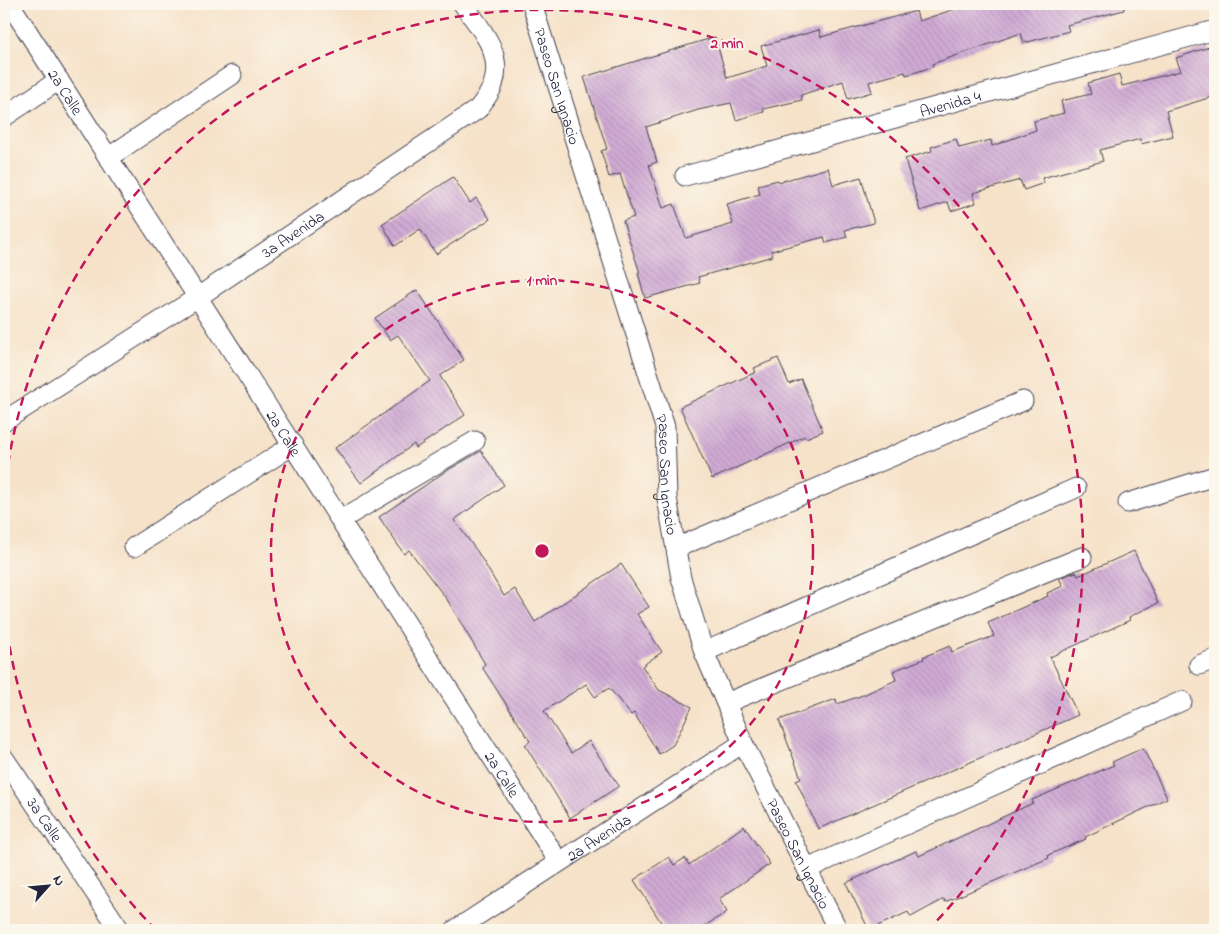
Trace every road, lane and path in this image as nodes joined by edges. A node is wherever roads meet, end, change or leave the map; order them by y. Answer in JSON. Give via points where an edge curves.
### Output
{"nodes":[{"id":1,"x":10,"y":4,"type":"edge"},
{"id":2,"x":463,"y":4,"type":"edge"},
{"id":3,"x":532,"y":4,"type":"edge"},
{"id":4,"x":1215,"y":30,"type":"edge"},
{"id":5,"x":232,"y":75,"type":"dead end"},
{"id":6,"x":59,"y":80,"type":"junction"},
{"id":7,"x":4,"y":117,"type":"edge"},
{"id":8,"x":109,"y":157,"type":"junction"},
{"id":9,"x":685,"y":176,"type":"dead end"},
{"id":10,"x":198,"y":297,"type":"junction"},
{"id":11,"x":1023,"y":401,"type":"dead end"},
{"id":12,"x":4,"y":421,"type":"edge"},
{"id":13,"x":474,"y":441,"type":"dead end"},
{"id":14,"x":293,"y":445,"type":"junction"},
{"id":15,"x":1215,"y":476,"type":"edge"},
{"id":16,"x":1076,"y":488,"type":"dead end"},
{"id":17,"x":1128,"y":503,"type":"dead end"},
{"id":18,"x":342,"y":519,"type":"junction"},
{"id":19,"x":134,"y":547,"type":"dead end"},
{"id":20,"x":676,"y":548,"type":"junction"},
{"id":21,"x":1082,"y":557,"type":"dead end"},
{"id":22,"x":704,"y":652,"type":"junction"},
{"id":23,"x":1182,"y":701,"type":"dead end"},
{"id":24,"x":726,"y":703,"type":"junction"},
{"id":25,"x":744,"y":743,"type":"junction"},
{"id":26,"x":4,"y":758,"type":"edge"},
{"id":27,"x":559,"y":862,"type":"junction"},
{"id":28,"x":806,"y":869,"type":"junction"},
{"id":29,"x":120,"y":930,"type":"edge"},
{"id":30,"x":455,"y":930,"type":"edge"},
{"id":31,"x":838,"y":930,"type":"edge"}],
"edges":[{"from":1,"to":6,"type":"street","name":"2a Calle"},
{"from":2,"to":10,"type":"street","name":"3a Avenida","via":[[489,42],[497,60],[493,85],[478,109]]},
{"from":3,"to":20,"type":"street","name":"Paseo San Ignacio","via":[[665,427],[667,498]]},
{"from":4,"to":9,"type":"street","name":"Avenida 4"},
{"from":5,"to":8,"type":"street"},
{"from":6,"to":7,"type":"street"},
{"from":6,"to":8,"type":"street","name":"2a Calle"},
{"from":8,"to":10,"type":"street","name":"2a Calle"},
{"from":10,"to":12,"type":"street","name":"3a Avenida"},
{"from":10,"to":14,"type":"street","name":"2a Calle"},
{"from":11,"to":20,"type":"street"},
{"from":13,"to":18,"type":"street"},
{"from":14,"to":18,"type":"street","name":"2a Calle"},
{"from":14,"to":19,"type":"street"},
{"from":15,"to":17,"type":"street"},
{"from":16,"to":22,"type":"street"},
{"from":18,"to":27,"type":"street","name":"2a Calle"},
{"from":20,"to":22,"type":"street","name":"Paseo San Ignacio","via":[[681,578]]},
{"from":21,"to":24,"type":"street"},
{"from":22,"to":24,"type":"street","name":"Paseo San Ignacio"},
{"from":23,"to":28,"type":"street"},
{"from":24,"to":25,"type":"street","name":"Paseo San Ignacio"},
{"from":25,"to":27,"type":"street","name":"2a Avenida"},
{"from":25,"to":28,"type":"street","name":"Paseo San Ignacio"},
{"from":26,"to":29,"type":"street","name":"3a Calle"},
{"from":27,"to":30,"type":"street","name":"2a Avenida"},
{"from":28,"to":31,"type":"street","name":"Paseo San Ignacio"}]}
